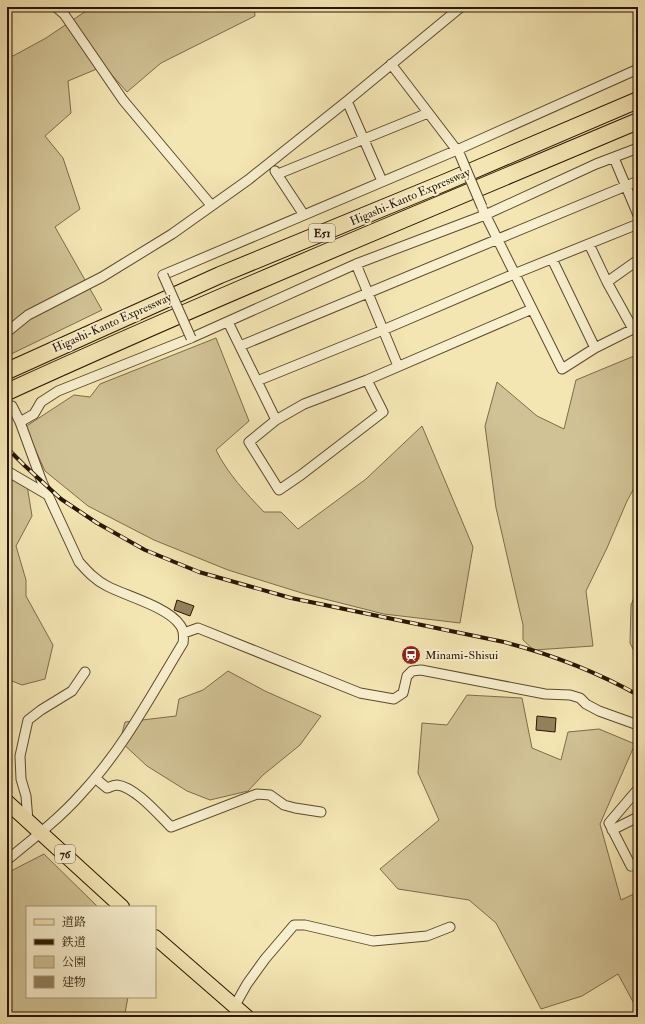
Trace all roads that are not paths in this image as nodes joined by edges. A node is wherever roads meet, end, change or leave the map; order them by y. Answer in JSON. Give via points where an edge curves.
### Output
{"nodes":[{"id":1,"x":56,"y":7,"type":"edge"},
{"id":2,"x":461,"y":7,"type":"edge"},
{"id":3,"x":391,"y":64,"type":"junction"},
{"id":4,"x":638,"y":69,"type":"edge"},
{"id":5,"x":638,"y":100,"type":"edge"},
{"id":6,"x":347,"y":101,"type":"junction"},
{"id":7,"x":428,"y":113,"type":"junction"},
{"id":8,"x":638,"y":121,"type":"edge"},
{"id":9,"x":364,"y":139,"type":"junction"},
{"id":10,"x":638,"y":148,"type":"edge"},
{"id":11,"x":458,"y":152,"type":"junction"},
{"id":12,"x":614,"y":158,"type":"junction"},
{"id":13,"x":270,"y":163,"type":"junction"},
{"id":14,"x":278,"y":174,"type":"junction"},
{"id":15,"x":638,"y":181,"type":"edge"},
{"id":16,"x":382,"y":182,"type":"junction"},
{"id":17,"x":626,"y":186,"type":"junction"},
{"id":18,"x":211,"y":205,"type":"junction"},
{"id":19,"x":483,"y":211,"type":"junction"},
{"id":20,"x":304,"y":215,"type":"junction"},
{"id":21,"x":638,"y":215,"type":"edge"},
{"id":22,"x":638,"y":224,"type":"edge"},
{"id":23,"x":497,"y":239,"type":"junction"},
{"id":24,"x":589,"y":244,"type":"junction"},
{"id":25,"x":552,"y":259,"type":"junction"},
{"id":26,"x":638,"y":260,"type":"edge"},
{"id":27,"x":356,"y":264,"type":"junction"},
{"id":28,"x":514,"y":274,"type":"junction"},
{"id":29,"x":606,"y":282,"type":"junction"},
{"id":30,"x":368,"y":294,"type":"junction"},
{"id":31,"x":532,"y":309,"type":"junction"},
{"id":32,"x":228,"y":322,"type":"junction"},
{"id":33,"x":383,"y":330,"type":"junction"},
{"id":34,"x":7,"y":332,"type":"edge"},
{"id":35,"x":192,"y":338,"type":"junction"},
{"id":36,"x":240,"y":346,"type":"junction"},
{"id":37,"x":595,"y":348,"type":"junction"},
{"id":38,"x":398,"y":366,"type":"junction"},
{"id":39,"x":7,"y":371,"type":"edge"},
{"id":40,"x":367,"y":380,"type":"junction"},
{"id":41,"x":257,"y":381,"type":"junction"},
{"id":42,"x":9,"y":399,"type":"edge"},
{"id":43,"x":276,"y":420,"type":"junction"},
{"id":44,"x":20,"y":422,"type":"junction"},
{"id":45,"x":7,"y":471,"type":"edge"},
{"id":46,"x":48,"y":495,"type":"junction"},
{"id":47,"x":184,"y":633,"type":"junction"},
{"id":48,"x":85,"y":672,"type":"dead end"},
{"id":49,"x":638,"y":725,"type":"edge"},
{"id":50,"x":95,"y":778,"type":"junction"},
{"id":51,"x":638,"y":790,"type":"edge"},
{"id":52,"x":7,"y":802,"type":"edge"},
{"id":53,"x":321,"y":812,"type":"dead end"},
{"id":54,"x":638,"y":817,"type":"edge"},
{"id":55,"x":28,"y":821,"type":"junction"},
{"id":56,"x":612,"y":830,"type":"junction"},
{"id":57,"x":41,"y":832,"type":"junction"},
{"id":58,"x":7,"y":860,"type":"edge"},
{"id":59,"x":638,"y":863,"type":"edge"},
{"id":60,"x":121,"y":906,"type":"edge"},
{"id":61,"x":450,"y":927,"type":"dead end"},
{"id":62,"x":156,"y":938,"type":"edge"},
{"id":63,"x":234,"y":1006,"type":"junction"},
{"id":64,"x":247,"y":1017,"type":"edge"}],
"edges":[{"from":1,"to":18,"type":"street","via":[[64,14],[124,100]]},
{"from":2,"to":3,"type":"street"},
{"from":3,"to":6,"type":"street"},
{"from":3,"to":7,"type":"street"},
{"from":4,"to":11,"type":"street"},
{"from":5,"to":39,"type":"highway","name":"Higashi-Kanto Expressway","number":"E51","via":[[205,282]]},
{"from":6,"to":9,"type":"street"},
{"from":6,"to":13,"type":"street"},
{"from":7,"to":9,"type":"street"},
{"from":7,"to":11,"type":"street"},
{"from":8,"to":42,"type":"highway","name":"Higashi-Kanto Expressway","number":"E51","via":[[103,348]]},
{"from":9,"to":14,"type":"street"},
{"from":9,"to":16,"type":"street"},
{"from":10,"to":12,"type":"street"},
{"from":11,"to":16,"type":"street"},
{"from":11,"to":19,"type":"street","bridge":true},
{"from":12,"to":17,"type":"street"},
{"from":12,"to":19,"type":"street"},
{"from":13,"to":14,"type":"street"},
{"from":13,"to":18,"type":"street"},
{"from":14,"to":20,"type":"street"},
{"from":15,"to":17,"type":"street"},
{"from":16,"to":20,"type":"street"},
{"from":17,"to":21,"type":"street"},
{"from":17,"to":23,"type":"street"},
{"from":18,"to":34,"type":"street","via":[[166,238],[74,293],[28,315]]},
{"from":19,"to":23,"type":"street"},
{"from":19,"to":27,"type":"street"},
{"from":20,"to":35,"type":"street","bridge":true,"via":[[163,275]]},
{"from":22,"to":24,"type":"street"},
{"from":23,"to":28,"type":"street"},
{"from":23,"to":30,"type":"street"},
{"from":24,"to":25,"type":"street"},
{"from":24,"to":29,"type":"street"},
{"from":25,"to":28,"type":"street"},
{"from":25,"to":37,"type":"street"},
{"from":26,"to":29,"type":"street"},
{"from":27,"to":30,"type":"street"},
{"from":27,"to":32,"type":"street"},
{"from":28,"to":31,"type":"street"},
{"from":28,"to":33,"type":"street"},
{"from":29,"to":37,"type":"street","via":[[633,329]]},
{"from":30,"to":33,"type":"street"},
{"from":30,"to":36,"type":"street"},
{"from":31,"to":37,"type":"street","via":[[562,369]]},
{"from":31,"to":38,"type":"street"},
{"from":32,"to":35,"type":"street"},
{"from":32,"to":36,"type":"street"},
{"from":33,"to":38,"type":"street"},
{"from":33,"to":41,"type":"street"},
{"from":35,"to":44,"type":"street","via":[[58,391],[41,402],[34,414]]},
{"from":36,"to":41,"type":"street"},
{"from":38,"to":40,"type":"street"},
{"from":40,"to":43,"type":"street","via":[[304,404]]},
{"from":40,"to":43,"type":"street","via":[[383,412],[279,490],[249,442]]},
{"from":41,"to":43,"type":"street"},
{"from":42,"to":44,"type":"street"},
{"from":44,"to":46,"type":"street"},
{"from":45,"to":46,"type":"street"},
{"from":46,"to":47,"type":"street","via":[[79,562],[88,573],[105,586],[168,613],[181,625]]},
{"from":47,"to":49,"type":"street","via":[[198,628],[360,694],[394,699],[403,693],[407,676],[412,671],[421,670],[545,694],[570,695],[580,698],[599,711]]},
{"from":47,"to":50,"type":"street","via":[[183,642],[136,721]]},
{"from":48,"to":55,"type":"street","via":[[72,691],[28,720],[20,756]]},
{"from":50,"to":53,"type":"street","via":[[107,788],[116,785],[133,792],[154,809],[170,828],[257,794],[270,795],[284,805]]},
{"from":50,"to":57,"type":"street","via":[[82,794]]},
{"from":51,"to":56,"type":"street","via":[[609,823]]},
{"from":52,"to":55,"type":"main road","number":"76"},
{"from":54,"to":56,"type":"street"},
{"from":55,"to":57,"type":"main road","number":"76"},
{"from":56,"to":59,"type":"street","via":[[631,866]]},
{"from":57,"to":58,"type":"street"},
{"from":57,"to":60,"type":"main road","number":"76"},
{"from":61,"to":63,"type":"street","via":[[428,936],[373,941],[305,925],[294,925],[265,959]]},
{"from":62,"to":63,"type":"main road"},
{"from":63,"to":64,"type":"main road"}]}
